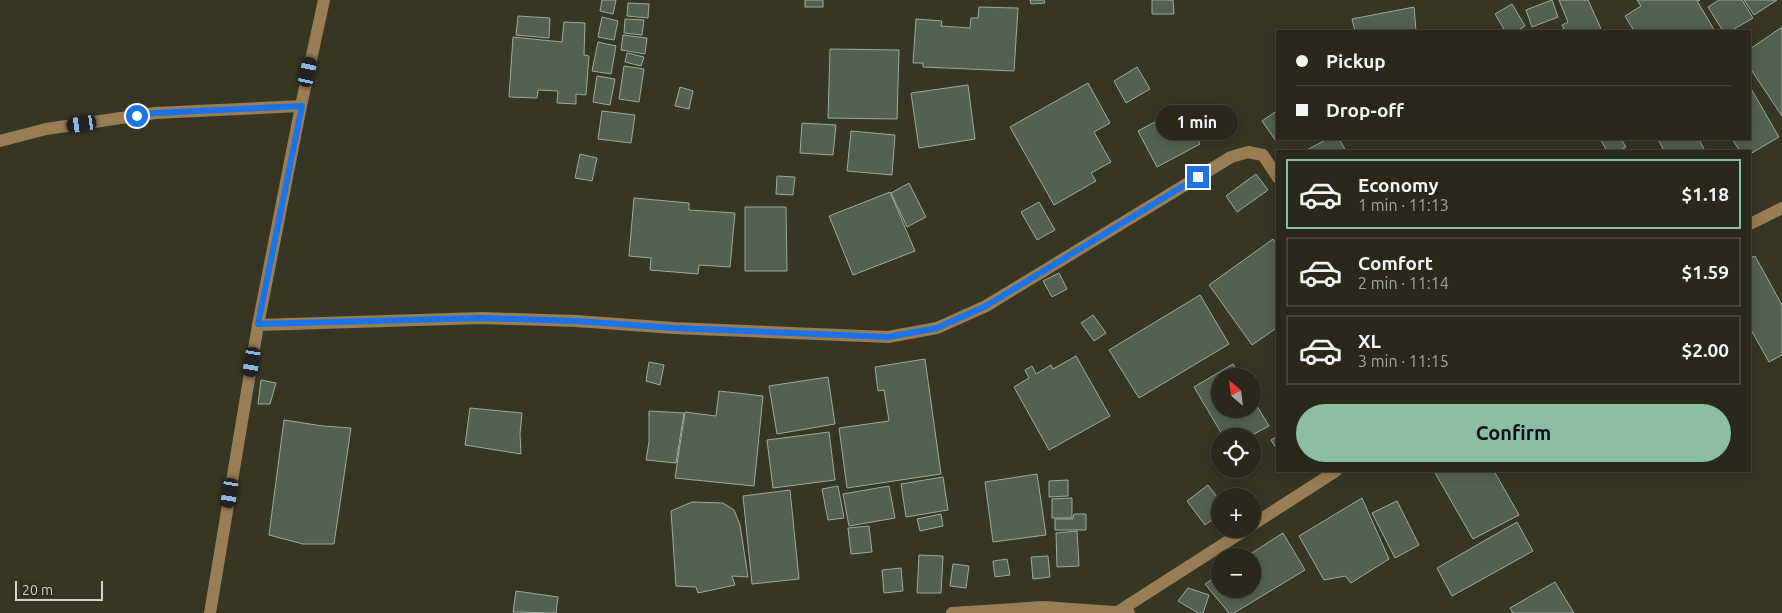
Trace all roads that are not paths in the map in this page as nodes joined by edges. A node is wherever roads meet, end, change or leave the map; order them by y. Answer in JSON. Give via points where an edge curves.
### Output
{"nodes":[{"id":1,"x":324,"y":0,"type":"edge"},
{"id":2,"x":302,"y":106,"type":"junction"},
{"id":3,"x":0,"y":142,"type":"edge"},
{"id":4,"x":1276,"y":175,"type":"edge"},
{"id":5,"x":1782,"y":208,"type":"edge"},
{"id":6,"x":1751,"y":224,"type":"edge"},
{"id":7,"x":258,"y":324,"type":"junction"},
{"id":8,"x":1334,"y":472,"type":"edge"},
{"id":9,"x":1261,"y":519,"type":"edge"},
{"id":10,"x":1234,"y":538,"type":"edge"},
{"id":11,"x":1124,"y":612,"type":"edge"},
{"id":12,"x":210,"y":613,"type":"edge"},
{"id":13,"x":952,"y":613,"type":"edge"}],
"edges":[{"from":1,"to":2,"type":"street"},
{"from":2,"to":3,"type":"street","via":[[155,113],[46,129]]},
{"from":2,"to":7,"type":"street"},
{"from":4,"to":7,"type":"street","via":[[1263,155],[1248,152],[1231,157],[986,306],[937,328],[888,337],[482,318]]},
{"from":5,"to":6,"type":"street"},
{"from":7,"to":12,"type":"street"},
{"from":8,"to":9,"type":"street"},
{"from":10,"to":11,"type":"street"},
{"from":11,"to":13,"type":"street","via":[[1043,607]]}]}
